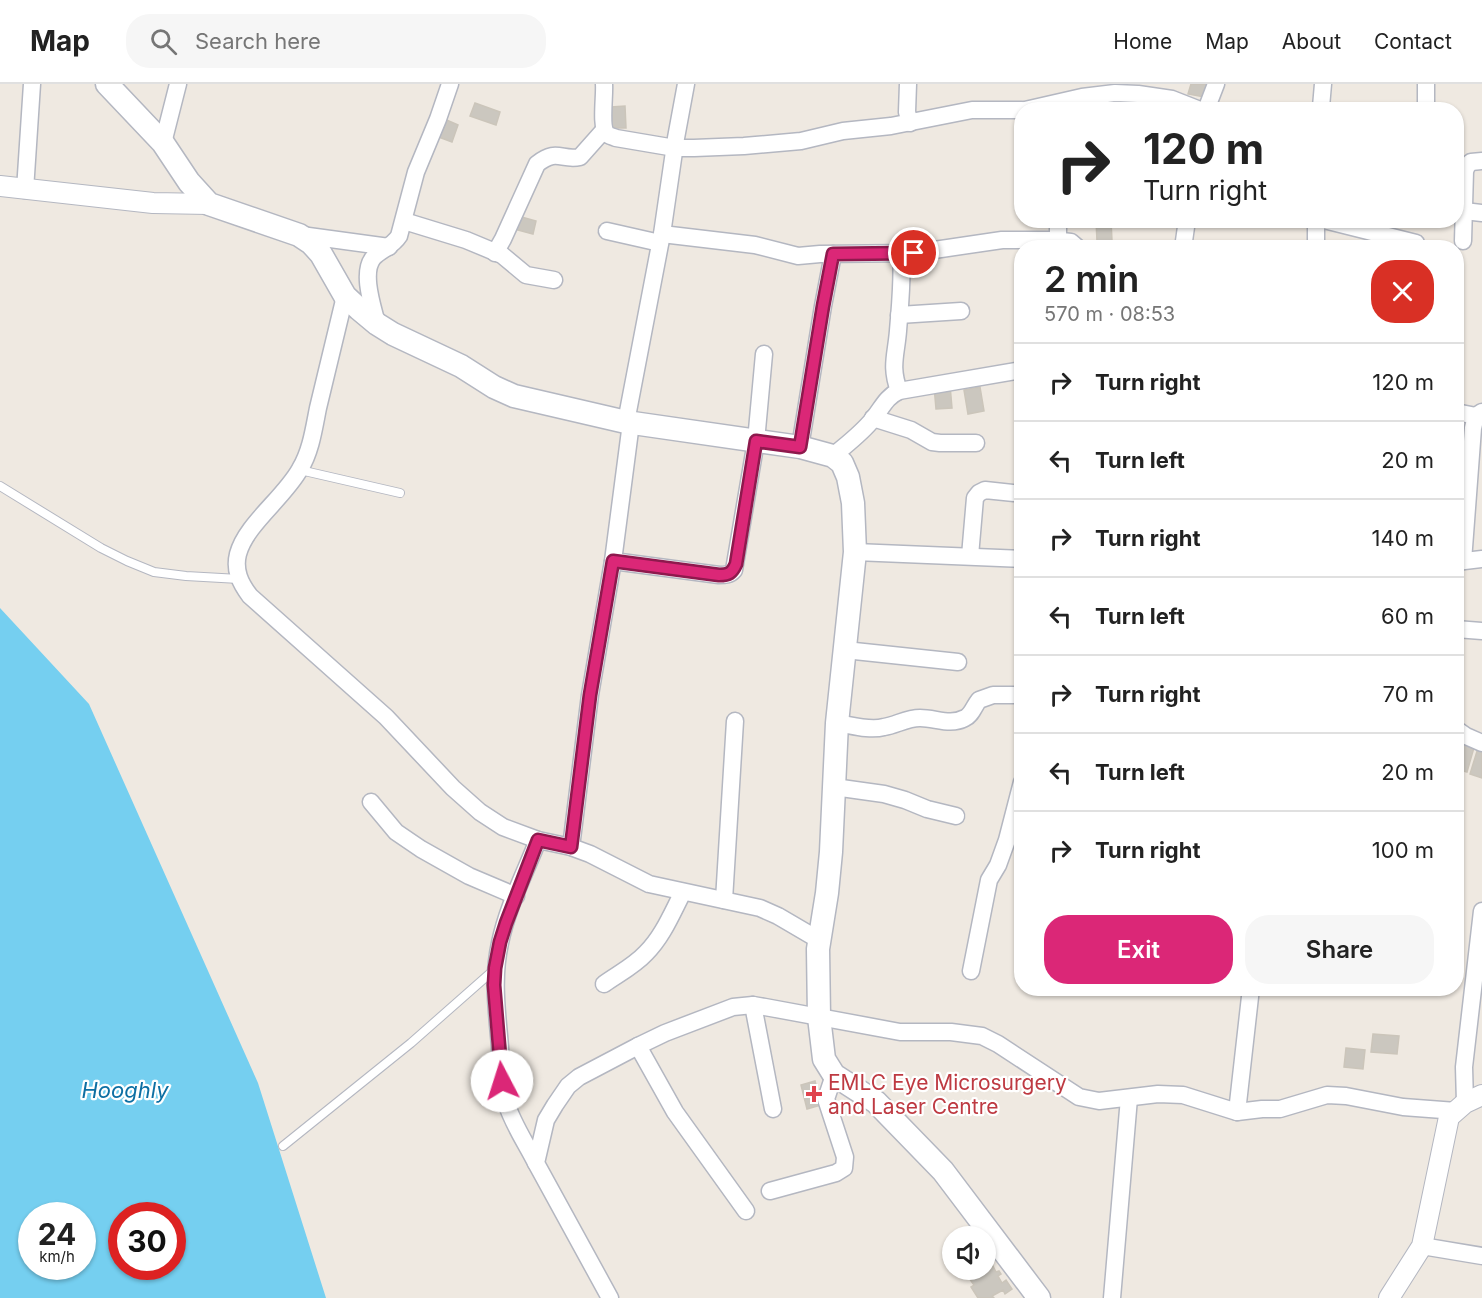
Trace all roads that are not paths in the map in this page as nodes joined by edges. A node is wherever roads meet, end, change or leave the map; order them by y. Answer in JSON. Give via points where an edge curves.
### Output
{"nodes":[{"id":1,"x":32,"y":84,"type":"edge"},
{"id":2,"x":107,"y":84,"type":"edge"},
{"id":3,"x":178,"y":84,"type":"edge"},
{"id":4,"x":450,"y":84,"type":"edge"},
{"id":5,"x":604,"y":84,"type":"edge"},
{"id":6,"x":686,"y":84,"type":"edge"},
{"id":7,"x":908,"y":84,"type":"edge"},
{"id":8,"x":1216,"y":84,"type":"edge"},
{"id":9,"x":1318,"y":84,"type":"edge"},
{"id":10,"x":1426,"y":84,"type":"edge"},
{"id":11,"x":1114,"y":88,"type":"edge"},
{"id":12,"x":1075,"y":102,"type":"edge"},
{"id":13,"x":1180,"y":102,"type":"edge"},
{"id":14,"x":1209,"y":102,"type":"edge"},
{"id":15,"x":1320,"y":102,"type":"edge"},
{"id":16,"x":1426,"y":102,"type":"edge"},
{"id":17,"x":1014,"y":110,"type":"edge"},
{"id":18,"x":910,"y":123,"type":"junction"},
{"id":19,"x":604,"y":130,"type":"junction"},
{"id":20,"x":163,"y":143,"type":"junction"},
{"id":21,"x":675,"y":148,"type":"junction"},
{"id":22,"x":1482,"y":161,"type":"edge"},
{"id":23,"x":0,"y":186,"type":"edge"},
{"id":24,"x":25,"y":190,"type":"junction"},
{"id":25,"x":209,"y":204,"type":"junction"},
{"id":26,"x":1464,"y":211,"type":"joint"},
{"id":27,"x":1482,"y":213,"type":"edge"},
{"id":28,"x":404,"y":221,"type":"junction"},
{"id":29,"x":1058,"y":228,"type":"edge"},
{"id":30,"x":1356,"y":228,"type":"edge"},
{"id":31,"x":607,"y":231,"type":"dead end"},
{"id":32,"x":299,"y":235,"type":"junction"},
{"id":33,"x":661,"y":238,"type":"junction"},
{"id":34,"x":1058,"y":240,"type":"joint"},
{"id":35,"x":1404,"y":240,"type":"edge"},
{"id":36,"x":389,"y":247,"type":"junction"},
{"id":37,"x":495,"y":253,"type":"junction"},
{"id":38,"x":901,"y":253,"type":"junction"},
{"id":39,"x":833,"y":254,"type":"junction"},
{"id":40,"x":554,"y":280,"type":"dead end"},
{"id":41,"x":345,"y":296,"type":"junction"},
{"id":42,"x":961,"y":311,"type":"dead end"},
{"id":43,"x":899,"y":315,"type":"junction"},
{"id":44,"x":377,"y":324,"type":"junction"},
{"id":45,"x":764,"y":354,"type":"dead end"},
{"id":46,"x":1014,"y":371,"type":"edge"},
{"id":47,"x":899,"y":391,"type":"junction"},
{"id":48,"x":1464,"y":413,"type":"edge"},
{"id":49,"x":1479,"y":414,"type":"edge"},
{"id":50,"x":873,"y":418,"type":"junction"},
{"id":51,"x":628,"y":422,"type":"junction"},
{"id":52,"x":756,"y":441,"type":"junction"},
{"id":53,"x":976,"y":443,"type":"dead end"},
{"id":54,"x":800,"y":447,"type":"junction"},
{"id":55,"x":834,"y":456,"type":"junction"},
{"id":56,"x":300,"y":470,"type":"junction"},
{"id":57,"x":0,"y":486,"type":"edge"},
{"id":58,"x":400,"y":493,"type":"dead end"},
{"id":59,"x":1014,"y":493,"type":"edge"},
{"id":60,"x":1464,"y":520,"type":"edge"},
{"id":61,"x":855,"y":552,"type":"junction"},
{"id":62,"x":970,"y":556,"type":"junction"},
{"id":63,"x":1014,"y":559,"type":"edge"},
{"id":64,"x":1482,"y":559,"type":"edge"},
{"id":65,"x":613,"y":561,"type":"junction"},
{"id":66,"x":1464,"y":561,"type":"edge"},
{"id":67,"x":239,"y":579,"type":"junction"},
{"id":68,"x":1464,"y":629,"type":"edge"},
{"id":69,"x":1482,"y":630,"type":"edge"},
{"id":70,"x":845,"y":650,"type":"junction"},
{"id":71,"x":958,"y":662,"type":"dead end"},
{"id":72,"x":1014,"y":696,"type":"edge"},
{"id":73,"x":735,"y":721,"type":"dead end"},
{"id":74,"x":837,"y":723,"type":"junction"},
{"id":75,"x":1464,"y":735,"type":"edge"},
{"id":76,"x":1482,"y":743,"type":"edge"},
{"id":77,"x":834,"y":787,"type":"junction"},
{"id":78,"x":371,"y":802,"type":"dead end"},
{"id":79,"x":956,"y":816,"type":"dead end"},
{"id":80,"x":1014,"y":824,"type":"edge"},
{"id":81,"x":538,"y":840,"type":"junction"},
{"id":82,"x":571,"y":847,"type":"junction"},
{"id":83,"x":683,"y":892,"type":"junction"},
{"id":84,"x":516,"y":896,"type":"junction"},
{"id":85,"x":724,"y":900,"type":"junction"},
{"id":86,"x":1482,"y":911,"type":"edge"},
{"id":87,"x":819,"y":940,"type":"junction"},
{"id":88,"x":495,"y":968,"type":"junction"},
{"id":89,"x":971,"y":971,"type":"dead end"},
{"id":90,"x":604,"y":984,"type":"dead end"},
{"id":91,"x":1250,"y":996,"type":"edge"},
{"id":92,"x":753,"y":1005,"type":"junction"},
{"id":93,"x":819,"y":1017,"type":"junction"},
{"id":94,"x":638,"y":1046,"type":"junction"},
{"id":95,"x":834,"y":1075,"type":"junction"},
{"id":96,"x":1129,"y":1098,"type":"junction"},
{"id":97,"x":1468,"y":1103,"type":"edge"},
{"id":98,"x":773,"y":1109,"type":"dead end"},
{"id":99,"x":1237,"y":1112,"type":"junction"},
{"id":100,"x":283,"y":1146,"type":"dead end"},
{"id":101,"x":536,"y":1163,"type":"junction"},
{"id":102,"x":770,"y":1191,"type":"dead end"},
{"id":103,"x":746,"y":1211,"type":"dead end"},
{"id":104,"x":1422,"y":1246,"type":"junction"},
{"id":105,"x":1482,"y":1256,"type":"edge"},
{"id":106,"x":1030,"y":1296,"type":"edge"},
{"id":107,"x":610,"y":1298,"type":"edge"},
{"id":108,"x":1112,"y":1298,"type":"edge"},
{"id":109,"x":1389,"y":1298,"type":"edge"}],
"edges":[{"from":1,"to":24,"type":"street"},
{"from":2,"to":20,"type":"main road"},
{"from":3,"to":20,"type":"street"},
{"from":4,"to":28,"type":"street","via":[[416,172]]},
{"from":5,"to":19,"type":"street"},
{"from":6,"to":21,"type":"street"},
{"from":7,"to":18,"type":"street"},
{"from":8,"to":14,"type":"street"},
{"from":9,"to":15,"type":"street"},
{"from":10,"to":16,"type":"street"},
{"from":11,"to":12,"type":"street"},
{"from":11,"to":13,"type":"street"},
{"from":17,"to":18,"type":"street","via":[[972,110]]},
{"from":18,"to":21,"type":"street","via":[[843,131],[801,141]]},
{"from":19,"to":21,"type":"street","via":[[616,138]]},
{"from":19,"to":37,"type":"street","via":[[580,157],[550,156],[537,164]]},
{"from":20,"to":25,"type":"main road"},
{"from":21,"to":33,"type":"street"},
{"from":22,"to":26,"type":"street","via":[[1471,162],[1465,171]]},
{"from":23,"to":24,"type":"street"},
{"from":24,"to":25,"type":"street","via":[[153,203]]},
{"from":25,"to":32,"type":"main road"},
{"from":26,"to":27,"type":"street"},
{"from":28,"to":36,"type":"street","via":[[395,243]]},
{"from":28,"to":37,"type":"street"},
{"from":29,"to":34,"type":"street"},
{"from":30,"to":35,"type":"street"},
{"from":31,"to":33,"type":"street"},
{"from":32,"to":36,"type":"street"},
{"from":32,"to":41,"type":"main road","via":[[321,254]]},
{"from":33,"to":39,"type":"street","via":[[755,245],[798,255]]},
{"from":33,"to":51,"type":"street"},
{"from":34,"to":38,"type":"street","via":[[1002,240]]},
{"from":36,"to":44,"type":"street","via":[[374,258],[369,268]]},
{"from":37,"to":40,"type":"street","via":[[526,275]]},
{"from":38,"to":39,"type":"street"},
{"from":38,"to":43,"type":"street"},
{"from":39,"to":54,"type":"street"},
{"from":41,"to":44,"type":"main road"},
{"from":41,"to":56,"type":"street"},
{"from":42,"to":43,"type":"street"},
{"from":43,"to":47,"type":"street","via":[[893,362]]},
{"from":44,"to":51,"type":"main road","via":[[514,396]]},
{"from":45,"to":52,"type":"street"},
{"from":46,"to":47,"type":"street"},
{"from":47,"to":50,"type":"street","via":[[888,398]]},
{"from":48,"to":49,"type":"street"},
{"from":49,"to":60,"type":"street","via":[[1473,428]]},
{"from":50,"to":53,"type":"street","via":[[911,430],[932,442]]},
{"from":50,"to":55,"type":"street"},
{"from":51,"to":52,"type":"main road"},
{"from":51,"to":65,"type":"street"},
{"from":52,"to":54,"type":"main road"},
{"from":52,"to":65,"type":"street","via":[[736,564],[731,573],[719,575]]},
{"from":54,"to":55,"type":"main road"},
{"from":55,"to":61,"type":"main road","via":[[848,477]]},
{"from":56,"to":58,"type":"lane"},
{"from":56,"to":67,"type":"street","via":[[246,536],[238,553]]},
{"from":57,"to":67,"type":"lane","via":[[102,548],[154,572]]},
{"from":59,"to":62,"type":"street","via":[[985,490],[975,498]]},
{"from":61,"to":62,"type":"street"},
{"from":61,"to":70,"type":"main road"},
{"from":62,"to":63,"type":"street"},
{"from":64,"to":66,"type":"street"},
{"from":65,"to":82,"type":"street","via":[[590,695]]},
{"from":67,"to":81,"type":"street","via":[[250,596],[386,717],[480,812],[503,827]]},
{"from":68,"to":69,"type":"street"},
{"from":70,"to":71,"type":"street"},
{"from":70,"to":74,"type":"main road"},
{"from":72,"to":74,"type":"street","via":[[986,697],[979,700],[967,717],[950,722],[912,718],[884,728]]},
{"from":73,"to":85,"type":"street"},
{"from":74,"to":77,"type":"main road"},
{"from":75,"to":76,"type":"street"},
{"from":77,"to":79,"type":"street","via":[[884,794]]},
{"from":77,"to":87,"type":"main road","via":[[831,852]]},
{"from":78,"to":84,"type":"street","via":[[396,832],[421,849],[468,876]]},
{"from":80,"to":89,"type":"street","via":[[989,880]]},
{"from":81,"to":82,"type":"street"},
{"from":81,"to":84,"type":"street"},
{"from":82,"to":83,"type":"street","via":[[649,884]]},
{"from":83,"to":85,"type":"street"},
{"from":83,"to":90,"type":"street","via":[[660,936],[645,954]]},
{"from":84,"to":88,"type":"street"},
{"from":85,"to":87,"type":"street","via":[[760,908]]},
{"from":86,"to":97,"type":"street","via":[[1464,1067]]},
{"from":87,"to":93,"type":"main road"},
{"from":88,"to":100,"type":"lane","via":[[411,1043]]},
{"from":88,"to":101,"type":"street","via":[[506,1102]]},
{"from":91,"to":99,"type":"street"},
{"from":92,"to":93,"type":"street"},
{"from":92,"to":94,"type":"street","via":[[733,1007]]},
{"from":92,"to":98,"type":"street"},
{"from":93,"to":95,"type":"main road","via":[[824,1059]]},
{"from":93,"to":96,"type":"street","via":[[900,1032],[982,1036],[1079,1097],[1099,1101]]},
{"from":94,"to":101,"type":"street","via":[[568,1086],[546,1120]]},
{"from":94,"to":103,"type":"street","via":[[675,1112]]},
{"from":95,"to":102,"type":"street","via":[[826,1099],[845,1157],[844,1168]]},
{"from":95,"to":106,"type":"main road","via":[[876,1102],[943,1171]]},
{"from":96,"to":99,"type":"street","via":[[1184,1095]]},
{"from":96,"to":108,"type":"street"},
{"from":97,"to":99,"type":"street","via":[[1403,1107],[1327,1095],[1280,1109]]},
{"from":97,"to":104,"type":"street","via":[[1449,1117]]},
{"from":101,"to":107,"type":"street"},
{"from":104,"to":105,"type":"street"},
{"from":104,"to":109,"type":"street"}]}
